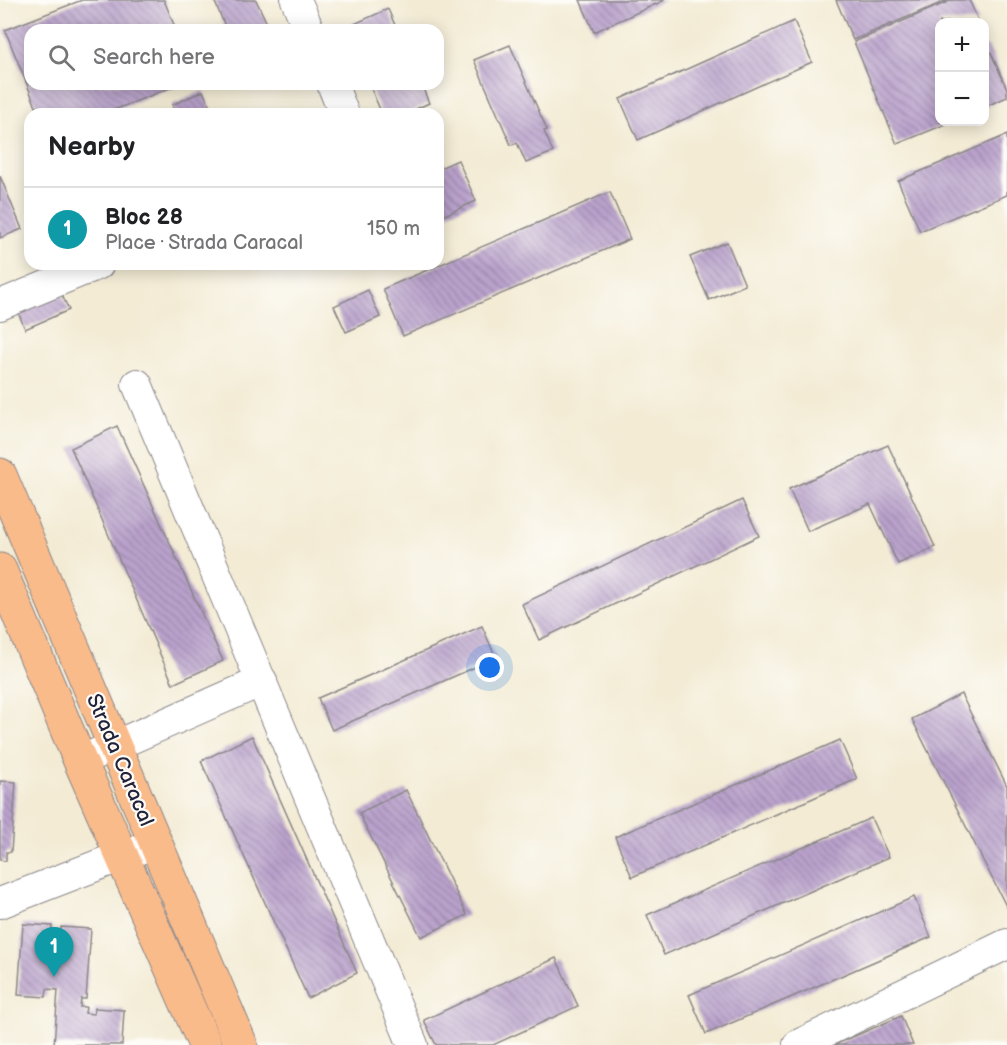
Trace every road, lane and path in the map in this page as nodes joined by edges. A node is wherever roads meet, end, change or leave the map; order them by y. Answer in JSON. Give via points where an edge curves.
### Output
{"nodes":[{"id":1,"x":296,"y":0,"type":"edge"},
{"id":2,"x":306,"y":24,"type":"edge"},
{"id":3,"x":334,"y":90,"type":"edge"},
{"id":4,"x":342,"y":108,"type":"edge"},
{"id":5,"x":85,"y":270,"type":"edge"},
{"id":6,"x":0,"y":305,"type":"edge"},
{"id":7,"x":137,"y":384,"type":"dead end"},
{"id":8,"x":0,"y":475,"type":"edge"},
{"id":9,"x":0,"y":570,"type":"edge"},
{"id":10,"x":262,"y":681,"type":"junction"},
{"id":11,"x":114,"y":747,"type":"junction"},
{"id":12,"x":80,"y":761,"type":"junction"},
{"id":13,"x":155,"y":843,"type":"junction"},
{"id":14,"x":122,"y":856,"type":"junction"},
{"id":15,"x":0,"y":903,"type":"edge"},
{"id":16,"x":1007,"y":944,"type":"edge"},
{"id":17,"x":205,"y":1045,"type":"edge"},
{"id":18,"x":241,"y":1045,"type":"edge"},
{"id":19,"x":413,"y":1045,"type":"edge"},
{"id":20,"x":798,"y":1045,"type":"edge"}],
"edges":[{"from":1,"to":2,"type":"lane"},
{"from":3,"to":4,"type":"lane"},
{"from":5,"to":6,"type":"lane"},
{"from":7,"to":10,"type":"lane"},
{"from":8,"to":11,"type":"main road","name":"Strada Caracal"},
{"from":9,"to":12,"type":"main road","name":"Strada Caracal"},
{"from":10,"to":11,"type":"lane"},
{"from":10,"to":19,"type":"lane"},
{"from":11,"to":12,"type":"lane"},
{"from":11,"to":13,"type":"main road","name":"Strada Caracal"},
{"from":12,"to":14,"type":"main road","name":"Strada Caracal"},
{"from":13,"to":14,"type":"lane"},
{"from":13,"to":18,"type":"main road","name":"Strada Caracal"},
{"from":14,"to":15,"type":"lane"},
{"from":14,"to":17,"type":"main road","name":"Strada Caracal"},
{"from":16,"to":20,"type":"lane"}]}
